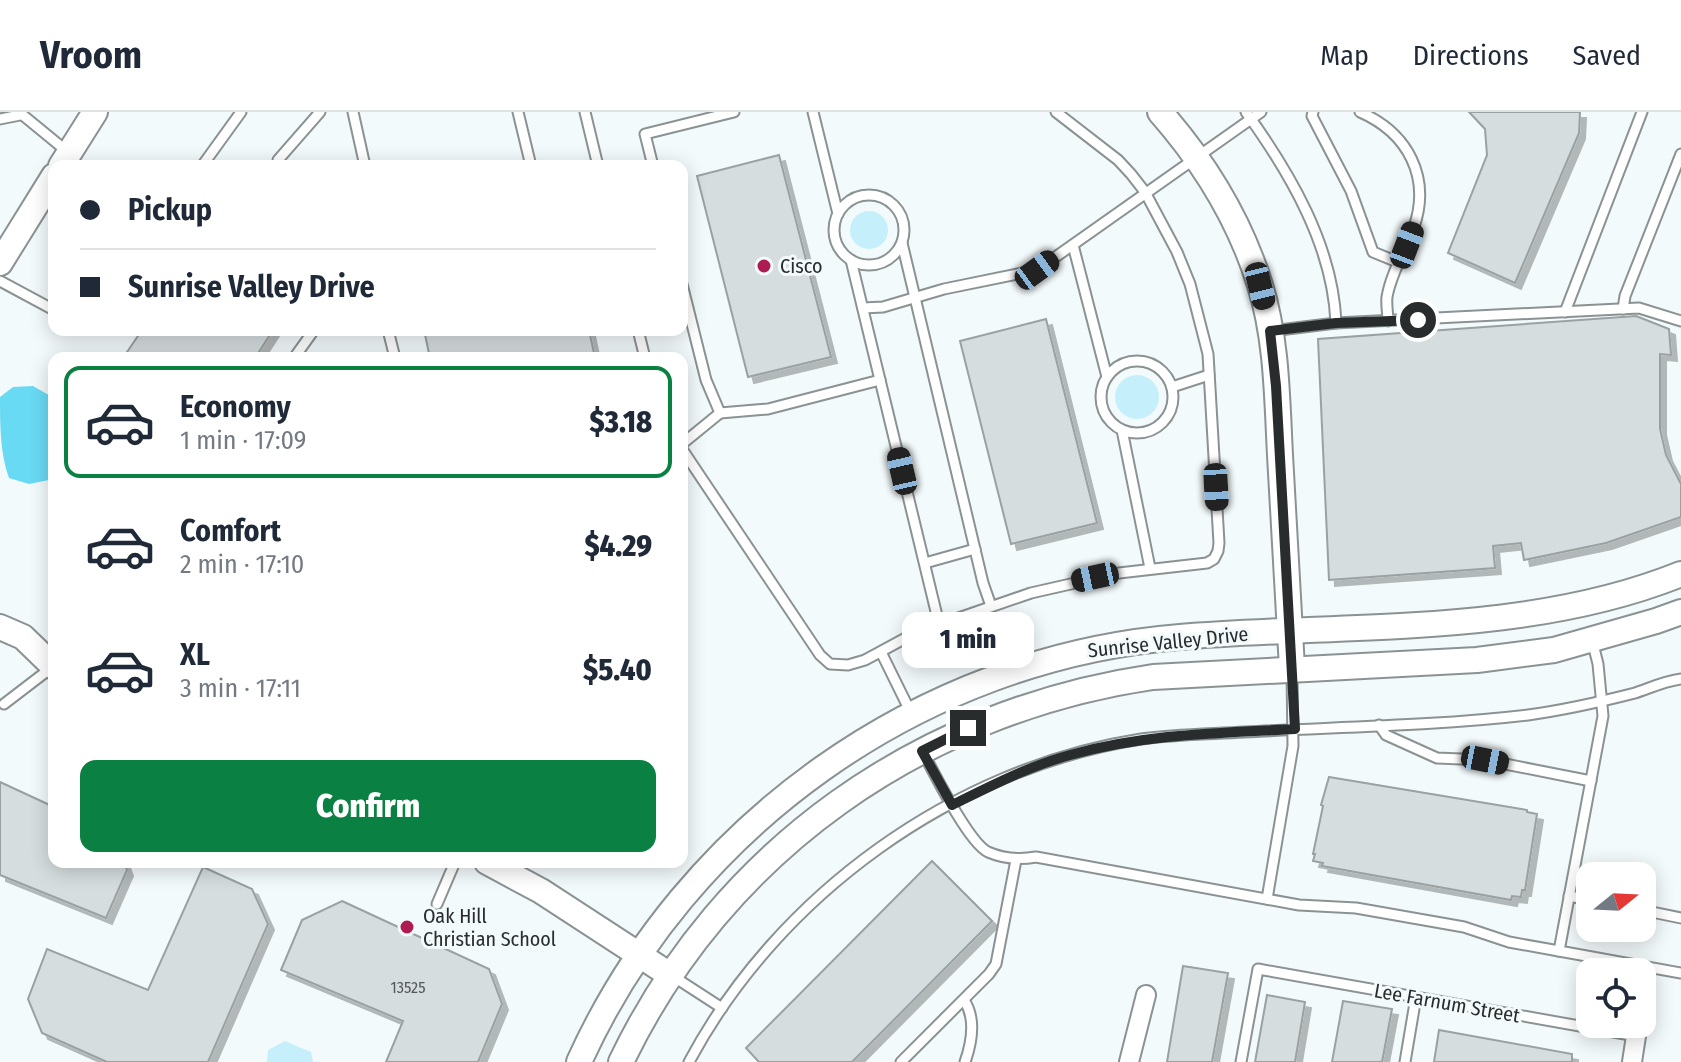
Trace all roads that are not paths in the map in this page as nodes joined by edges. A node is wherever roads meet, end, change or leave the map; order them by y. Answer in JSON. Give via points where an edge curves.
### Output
{"nodes":[{"id":1,"x":95,"y":112,"type":"edge"},
{"id":2,"x":241,"y":112,"type":"edge"},
{"id":3,"x":320,"y":112,"type":"edge"},
{"id":4,"x":353,"y":112,"type":"edge"},
{"id":5,"x":518,"y":112,"type":"edge"},
{"id":6,"x":585,"y":112,"type":"edge"},
{"id":7,"x":734,"y":112,"type":"edge"},
{"id":8,"x":813,"y":112,"type":"edge"},
{"id":9,"x":1056,"y":112,"type":"edge"},
{"id":10,"x":1160,"y":112,"type":"edge"},
{"id":11,"x":1261,"y":112,"type":"edge"},
{"id":12,"x":1313,"y":112,"type":"edge"},
{"id":13,"x":1360,"y":112,"type":"edge"},
{"id":14,"x":1642,"y":112,"type":"edge"},
{"id":15,"x":20,"y":113,"type":"edge"},
{"id":16,"x":1249,"y":115,"type":"edge"},
{"id":17,"x":0,"y":119,"type":"edge"},
{"id":18,"x":1681,"y":154,"type":"edge"},
{"id":19,"x":1196,"y":156,"type":"junction"},
{"id":20,"x":65,"y":159,"type":"edge"},
{"id":21,"x":206,"y":160,"type":"edge"},
{"id":22,"x":278,"y":160,"type":"dead end"},
{"id":23,"x":364,"y":160,"type":"edge"},
{"id":24,"x":530,"y":160,"type":"edge"},
{"id":25,"x":597,"y":160,"type":"edge"},
{"id":26,"x":652,"y":160,"type":"edge"},
{"id":27,"x":48,"y":186,"type":"edge"},
{"id":28,"x":1145,"y":192,"type":"junction"},
{"id":29,"x":838,"y":214,"type":"junction"},
{"id":30,"x":902,"y":243,"type":"junction"},
{"id":31,"x":1073,"y":245,"type":"junction"},
{"id":32,"x":851,"y":260,"type":"junction"},
{"id":33,"x":0,"y":263,"type":"edge"},
{"id":34,"x":1400,"y":263,"type":"junction"},
{"id":35,"x":0,"y":281,"type":"edge"},
{"id":36,"x":915,"y":297,"type":"junction"},
{"id":37,"x":48,"y":307,"type":"edge"},
{"id":38,"x":688,"y":308,"type":"edge"},
{"id":39,"x":863,"y":308,"type":"junction"},
{"id":40,"x":1623,"y":309,"type":"junction"},
{"id":41,"x":1565,"y":312,"type":"junction"},
{"id":42,"x":1388,"y":321,"type":"junction"},
{"id":43,"x":1681,"y":321,"type":"edge"},
{"id":44,"x":1336,"y":323,"type":"junction"},
{"id":45,"x":1270,"y":331,"type":"junction"},
{"id":46,"x":1209,"y":375,"type":"junction"},
{"id":47,"x":1107,"y":377,"type":"junction"},
{"id":48,"x":880,"y":380,"type":"junction"},
{"id":49,"x":1172,"y":387,"type":"junction"},
{"id":50,"x":720,"y":413,"type":"junction"},
{"id":51,"x":1122,"y":430,"type":"junction"},
{"id":52,"x":688,"y":441,"type":"edge"},
{"id":53,"x":688,"y":455,"type":"edge"},
{"id":54,"x":975,"y":549,"type":"junction"},
{"id":55,"x":925,"y":563,"type":"junction"},
{"id":56,"x":1150,"y":568,"type":"junction"},
{"id":57,"x":1681,"y":574,"type":"edge"},
{"id":58,"x":991,"y":606,"type":"junction"},
{"id":59,"x":1681,"y":612,"type":"edge"},
{"id":60,"x":939,"y":624,"type":"junction"},
{"id":61,"x":0,"y":627,"type":"edge"},
{"id":62,"x":1290,"y":631,"type":"junction"},
{"id":63,"x":1592,"y":640,"type":"junction"},
{"id":64,"x":881,"y":652,"type":"junction"},
{"id":65,"x":48,"y":661,"type":"edge"},
{"id":66,"x":1292,"y":668,"type":"junction"},
{"id":67,"x":48,"y":671,"type":"edge"},
{"id":68,"x":1681,"y":679,"type":"edge"},
{"id":69,"x":1602,"y":701,"type":"junction"},
{"id":70,"x":4,"y":704,"type":"dead end"},
{"id":71,"x":911,"y":713,"type":"junction"},
{"id":72,"x":1379,"y":725,"type":"junction"},
{"id":73,"x":1295,"y":729,"type":"junction"},
{"id":74,"x":922,"y":751,"type":"junction"},
{"id":75,"x":1591,"y":781,"type":"junction"},
{"id":76,"x":952,"y":805,"type":"junction"},
{"id":77,"x":1016,"y":860,"type":"junction"},
{"id":78,"x":452,"y":868,"type":"edge"},
{"id":79,"x":498,"y":868,"type":"edge"},
{"id":80,"x":1569,"y":896,"type":"junction"},
{"id":81,"x":1576,"y":897,"type":"edge"},
{"id":82,"x":1267,"y":899,"type":"junction"},
{"id":83,"x":437,"y":904,"type":"dead end"},
{"id":84,"x":1656,"y":913,"type":"edge"},
{"id":85,"x":1681,"y":918,"type":"edge"},
{"id":86,"x":1559,"y":951,"type":"junction"},
{"id":87,"x":639,"y":955,"type":"junction"},
{"id":88,"x":1681,"y":973,"type":"edge"},
{"id":89,"x":670,"y":975,"type":"junction"},
{"id":90,"x":1146,"y":995,"type":"dead end"},
{"id":91,"x":1416,"y":997,"type":"junction"},
{"id":92,"x":964,"y":1000,"type":"junction"},
{"id":93,"x":722,"y":1008,"type":"junction"},
{"id":94,"x":1576,"y":1025,"type":"edge"},
{"id":95,"x":1636,"y":1038,"type":"edge"},
{"id":96,"x":579,"y":1062,"type":"edge"},
{"id":97,"x":621,"y":1062,"type":"edge"},
{"id":98,"x":689,"y":1062,"type":"edge"},
{"id":99,"x":901,"y":1062,"type":"edge"},
{"id":100,"x":965,"y":1062,"type":"edge"},
{"id":101,"x":1129,"y":1062,"type":"edge"},
{"id":102,"x":1241,"y":1062,"type":"edge"},
{"id":103,"x":1405,"y":1062,"type":"edge"},
{"id":104,"x":1632,"y":1062,"type":"edge"}],
"edges":[{"from":1,"to":20,"type":"main road"},
{"from":2,"to":21,"type":"lane"},
{"from":3,"to":22,"type":"lane"},
{"from":4,"to":23,"type":"lane"},
{"from":5,"to":24,"type":"lane"},
{"from":6,"to":25,"type":"lane"},
{"from":7,"to":26,"type":"lane","via":[[645,134]]},
{"from":8,"to":29,"type":"lane"},
{"from":9,"to":28,"type":"lane","via":[[1118,160]]},
{"from":10,"to":19,"type":"main road"},
{"from":11,"to":16,"type":"lane"},
{"from":12,"to":34,"type":"lane","via":[[1373,252]]},
{"from":13,"to":34,"type":"lane","via":[[1400,139],[1418,176],[1417,216]]},
{"from":14,"to":41,"type":"lane"},
{"from":15,"to":17,"type":"lane"},
{"from":15,"to":20,"type":"lane"},
{"from":16,"to":19,"type":"lane"},
{"from":16,"to":44,"type":"lane","via":[[1307,214],[1328,276]]},
{"from":18,"to":40,"type":"lane"},
{"from":19,"to":28,"type":"lane"},
{"from":19,"to":45,"type":"main road","via":[[1245,246]]},
{"from":27,"to":33,"type":"main road"},
{"from":28,"to":31,"type":"lane"},
{"from":28,"to":46,"type":"lane","via":[[1190,284]]},
{"from":29,"to":30,"type":"lane","via":[[855,198],[879,196],[898,210]]},
{"from":29,"to":32,"type":"lane","via":[[838,245]]},
{"from":30,"to":32,"type":"lane","via":[[881,263]]},
{"from":30,"to":36,"type":"lane"},
{"from":31,"to":36,"type":"lane","via":[[1037,270]]},
{"from":31,"to":47,"type":"lane"},
{"from":32,"to":39,"type":"lane"},
{"from":34,"to":42,"type":"lane","via":[[1387,296]]},
{"from":35,"to":37,"type":"lane"},
{"from":36,"to":39,"type":"lane"},
{"from":36,"to":54,"type":"lane"},
{"from":38,"to":50,"type":"lane"},
{"from":39,"to":48,"type":"lane"},
{"from":40,"to":41,"type":"lane"},
{"from":40,"to":43,"type":"lane","via":[[1639,308]]},
{"from":41,"to":42,"type":"lane"},
{"from":42,"to":44,"type":"lane"},
{"from":44,"to":45,"type":"lane"},
{"from":45,"to":62,"type":"main road"},
{"from":46,"to":49,"type":"lane"},
{"from":46,"to":56,"type":"lane","via":[[1218,551],[1207,563]]},
{"from":47,"to":49,"type":"lane","via":[[1118,366],[1144,361],[1164,373]]},
{"from":47,"to":51,"type":"lane","via":[[1100,393],[1102,407],[1108,420]]},
{"from":48,"to":50,"type":"lane","via":[[768,409]]},
{"from":48,"to":55,"type":"lane"},
{"from":49,"to":51,"type":"lane","via":[[1166,420],[1143,433]]},
{"from":50,"to":52,"type":"lane"},
{"from":51,"to":56,"type":"lane"},
{"from":53,"to":64,"type":"lane","via":[[820,655],[842,666]]},
{"from":54,"to":55,"type":"lane"},
{"from":54,"to":58,"type":"lane"},
{"from":55,"to":60,"type":"lane"},
{"from":56,"to":58,"type":"lane","via":[[1073,582]]},
{"from":57,"to":62,"type":"main road","name":"Sunrise Valley Drive","via":[[1554,610]]},
{"from":58,"to":60,"type":"lane"},
{"from":59,"to":63,"type":"main road","name":"Sunrise Valley Drive"},
{"from":60,"to":64,"type":"lane"},
{"from":61,"to":65,"type":"main road","via":[[23,637]]},
{"from":62,"to":66,"type":"main road"},
{"from":62,"to":71,"type":"main road","name":"Sunrise Valley Drive","via":[[1180,637],[1075,653],[1006,672]]},
{"from":63,"to":66,"type":"main road","name":"Sunrise Valley Drive","via":[[1477,660]]},
{"from":63,"to":69,"type":"lane"},
{"from":64,"to":71,"type":"lane"},
{"from":66,"to":73,"type":"lane"},
{"from":66,"to":74,"type":"main road","name":"Sunrise Valley Drive","via":[[1176,674],[1107,684],[1017,708]]},
{"from":67,"to":70,"type":"lane"},
{"from":68,"to":69,"type":"lane"},
{"from":69,"to":72,"type":"lane","via":[[1529,714]]},
{"from":69,"to":75,"type":"lane"},
{"from":71,"to":87,"type":"main road","name":"Sunrise Valley Drive","via":[[817,771],[762,816],[690,889]]},
{"from":72,"to":73,"type":"lane"},
{"from":72,"to":75,"type":"lane","via":[[1386,735],[1437,758],[1485,760]]},
{"from":73,"to":76,"type":"lane","via":[[1140,740],[1071,755],[1017,773]]},
{"from":73,"to":82,"type":"lane"},
{"from":74,"to":76,"type":"lane"},
{"from":74,"to":89,"type":"main road","name":"Sunrise Valley Drive","via":[[861,786],[776,853],[721,910]]},
{"from":75,"to":80,"type":"lane"},
{"from":76,"to":77,"type":"lane","via":[[980,847]]},
{"from":76,"to":93,"type":"lane","via":[[887,843],[818,898]]},
{"from":77,"to":82,"type":"lane","via":[[1036,857]]},
{"from":77,"to":92,"type":"lane","via":[[996,964]]},
{"from":78,"to":83,"type":"lane"},
{"from":79,"to":87,"type":"main road"},
{"from":80,"to":81,"type":"lane"},
{"from":80,"to":86,"type":"lane"},
{"from":82,"to":86,"type":"lane","via":[[1449,924]]},
{"from":84,"to":85,"type":"lane"},
{"from":86,"to":88,"type":"lane"},
{"from":87,"to":89,"type":"main road"},
{"from":87,"to":96,"type":"main road","name":"Sunrise Valley Drive"},
{"from":89,"to":93,"type":"lane"},
{"from":89,"to":97,"type":"main road","name":"Sunrise Valley Drive"},
{"from":90,"to":101,"type":"street"},
{"from":91,"to":94,"type":"lane","name":"Lee Farnum Street"},
{"from":91,"to":102,"type":"lane","name":"Lee Farnum Street","via":[[1258,969]]},
{"from":91,"to":103,"type":"lane"},
{"from":92,"to":99,"type":"lane"},
{"from":92,"to":100,"type":"lane","via":[[972,1018]]},
{"from":93,"to":98,"type":"lane"},
{"from":95,"to":104,"type":"street"}]}
